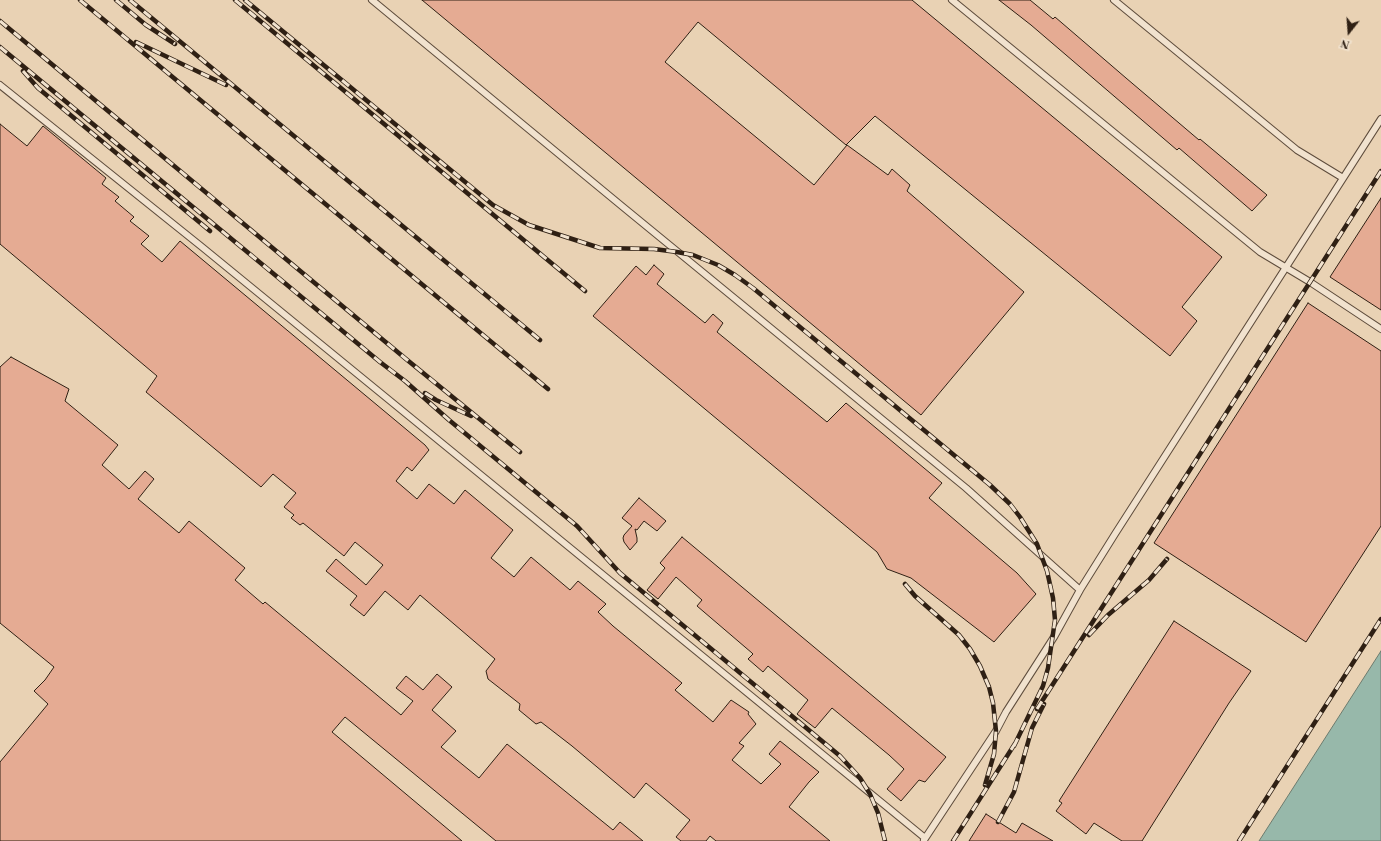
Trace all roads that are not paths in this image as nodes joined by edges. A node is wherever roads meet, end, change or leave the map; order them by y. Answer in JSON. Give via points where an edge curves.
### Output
{"nodes":[{"id":1,"x":372,"y":0,"type":"edge"},
{"id":2,"x":952,"y":0,"type":"edge"},
{"id":3,"x":1114,"y":0,"type":"edge"},
{"id":4,"x":0,"y":85,"type":"edge"},
{"id":5,"x":1381,"y":119,"type":"edge"},
{"id":6,"x":1343,"y":178,"type":"junction"},
{"id":7,"x":1285,"y":268,"type":"junction"},
{"id":8,"x":1381,"y":328,"type":"edge"},
{"id":9,"x":1080,"y":590,"type":"junction"},
{"id":10,"x":924,"y":840,"type":"edge"}],
"edges":[{"from":1,"to":9,"type":"lane","via":[[966,488]]},
{"from":2,"to":7,"type":"lane","via":[[1260,252]]},
{"from":3,"to":6,"type":"lane","via":[[1297,150]]},
{"from":4,"to":10,"type":"lane","via":[[202,247]]},
{"from":5,"to":6,"type":"lane"},
{"from":6,"to":7,"type":"lane"},
{"from":7,"to":8,"type":"lane"},
{"from":7,"to":9,"type":"lane"},
{"from":9,"to":10,"type":"lane","via":[[996,731]]}]}
